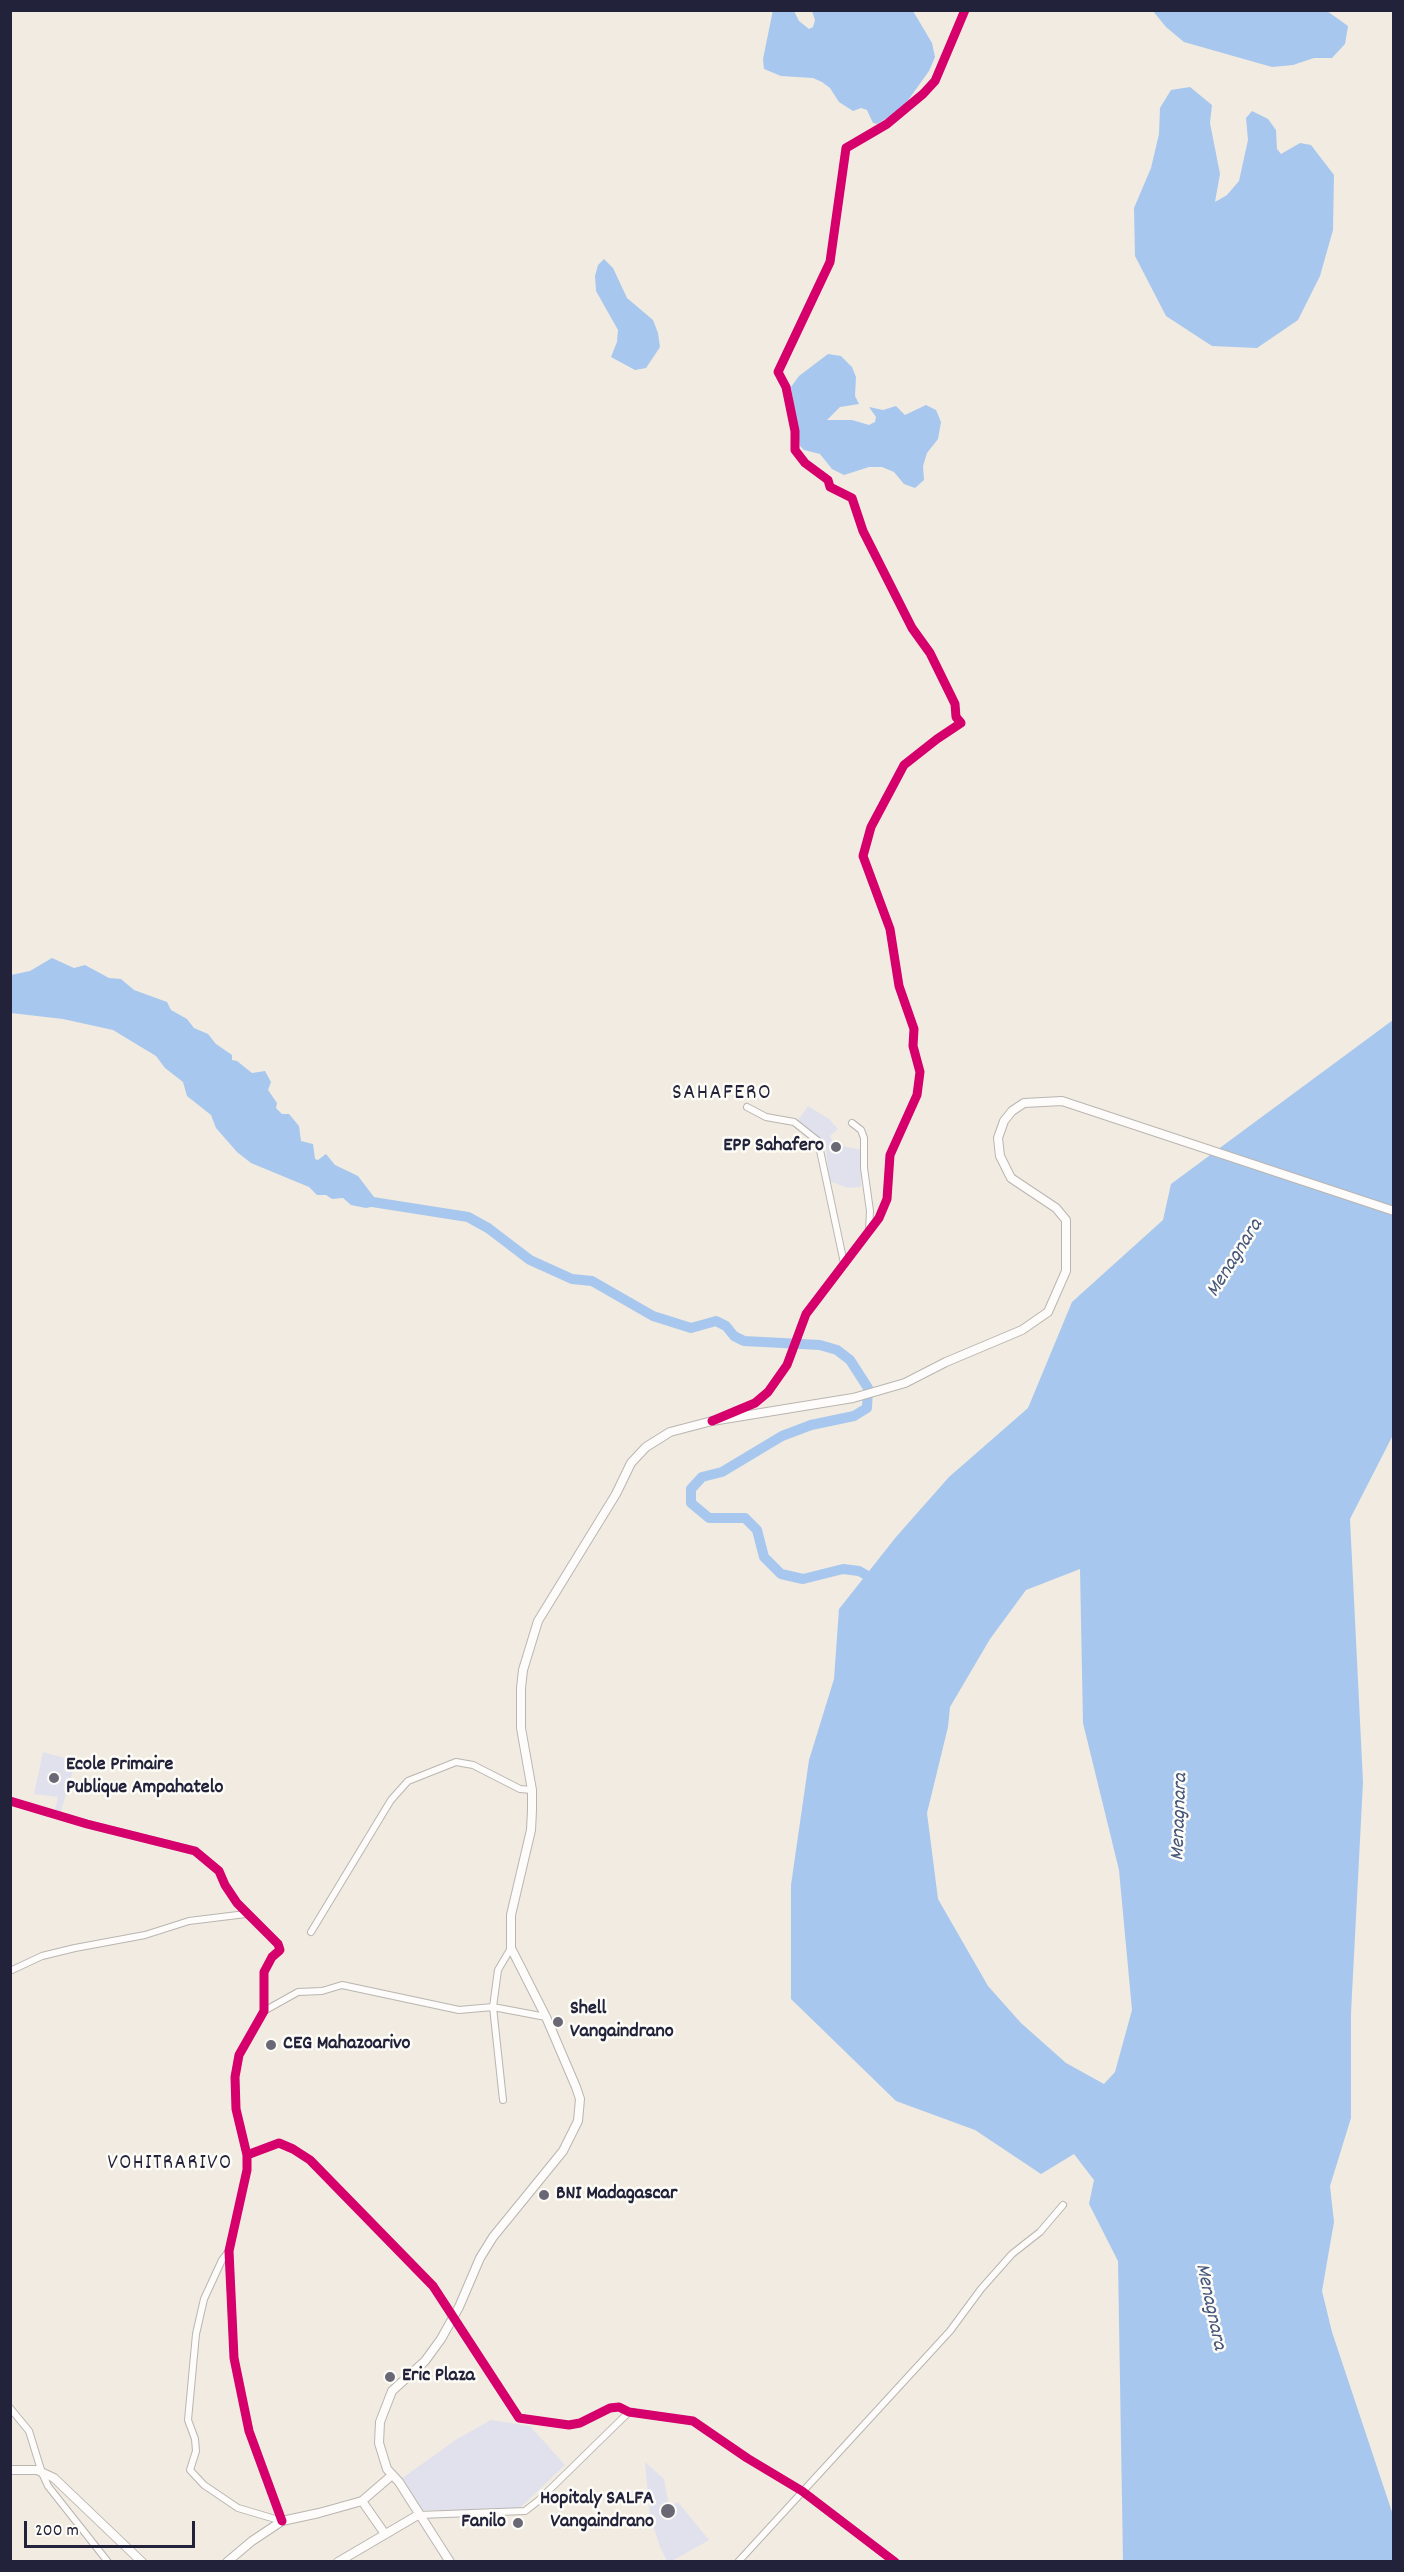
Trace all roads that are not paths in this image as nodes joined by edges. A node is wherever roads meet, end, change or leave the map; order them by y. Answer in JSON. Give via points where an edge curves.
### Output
{"nodes":[{"id":1,"x":965,"y":10,"type":"edge"},
{"id":2,"x":747,"y":1107,"type":"dead end"},
{"id":3,"x":852,"y":1123,"type":"dead end"},
{"id":4,"x":1394,"y":1211,"type":"edge"},
{"id":5,"x":869,"y":1231,"type":"junction"},
{"id":6,"x":844,"y":1263,"type":"junction"},
{"id":7,"x":712,"y":1421,"type":"junction"},
{"id":8,"x":532,"y":1790,"type":"junction"},
{"id":9,"x":10,"y":1801,"type":"edge"},
{"id":10,"x":246,"y":1914,"type":"junction"},
{"id":11,"x":311,"y":1932,"type":"dead end"},
{"id":12,"x":511,"y":1948,"type":"junction"},
{"id":13,"x":10,"y":1971,"type":"edge"},
{"id":14,"x":493,"y":2007,"type":"junction"},
{"id":15,"x":264,"y":2011,"type":"junction"},
{"id":16,"x":546,"y":2017,"type":"junction"},
{"id":17,"x":503,"y":2100,"type":"dead end"},
{"id":18,"x":247,"y":2155,"type":"junction"},
{"id":19,"x":1063,"y":2205,"type":"dead end"},
{"id":20,"x":229,"y":2251,"type":"junction"},
{"id":21,"x":453,"y":2319,"type":"junction"},
{"id":22,"x":10,"y":2408,"type":"edge"},
{"id":23,"x":629,"y":2412,"type":"junction"},
{"id":24,"x":10,"y":2470,"type":"edge"},
{"id":25,"x":42,"y":2473,"type":"junction"},
{"id":26,"x":391,"y":2476,"type":"junction"},
{"id":27,"x":802,"y":2491,"type":"junction"},
{"id":28,"x":362,"y":2501,"type":"junction"},
{"id":29,"x":418,"y":2515,"type":"junction"},
{"id":30,"x":282,"y":2521,"type":"junction"},
{"id":31,"x":385,"y":2534,"type":"junction"},
{"id":32,"x":108,"y":2562,"type":"edge"},
{"id":33,"x":142,"y":2562,"type":"edge"},
{"id":34,"x":227,"y":2562,"type":"edge"},
{"id":35,"x":338,"y":2562,"type":"edge"},
{"id":36,"x":450,"y":2562,"type":"edge"},
{"id":37,"x":738,"y":2562,"type":"edge"},
{"id":38,"x":895,"y":2562,"type":"edge"}],
"edges":[{"from":1,"to":5,"type":"street","via":[[934,81],[923,94],[887,124],[846,148],[830,262],[778,372],[786,387],[795,450],[828,480],[830,487],[852,498],[863,531],[912,628],[930,654],[961,723],[904,765],[871,827],[863,852],[890,929],[920,1072],[917,1095],[890,1155],[887,1199]]},
{"from":2,"to":6,"type":"street","via":[[766,1117],[794,1122],[818,1141]]},
{"from":3,"to":5,"type":"street","via":[[864,1138]]},
{"from":4,"to":7,"type":"main road","via":[[1062,1101],[1024,1103],[1004,1121],[998,1138],[1000,1156],[1011,1178],[1056,1208],[1066,1220],[1066,1271],[1048,1312],[1022,1330],[905,1383],[853,1398]]},
{"from":5,"to":6,"type":"street"},
{"from":6,"to":7,"type":"street","via":[[806,1314],[787,1365],[768,1392],[754,1403]]},
{"from":7,"to":8,"type":"main road","via":[[659,1437],[631,1463],[538,1621],[521,1688],[521,1728]]},
{"from":8,"to":11,"type":"street","via":[[519,1789],[473,1765],[456,1762],[408,1782],[391,1800]]},
{"from":8,"to":12,"type":"main road","via":[[531,1830],[511,1916]]},
{"from":9,"to":10,"type":"street","via":[[195,1851],[219,1871]]},
{"from":10,"to":13,"type":"street","via":[[189,1921],[146,1935],[42,1956]]},
{"from":10,"to":15,"type":"street","via":[[280,1950],[264,1972]]},
{"from":12,"to":14,"type":"street","via":[[498,1970]]},
{"from":12,"to":16,"type":"main road"},
{"from":14,"to":15,"type":"street","via":[[459,2010],[342,1985],[298,1992]]},
{"from":14,"to":16,"type":"street"},
{"from":14,"to":17,"type":"street"},
{"from":15,"to":18,"type":"street","via":[[239,2055],[235,2077],[236,2109]]},
{"from":16,"to":21,"type":"main road","via":[[580,2099],[578,2121],[563,2151],[486,2247]]},
{"from":18,"to":20,"type":"street"},
{"from":18,"to":21,"type":"street","via":[[279,2143],[310,2160],[433,2286]]},
{"from":19,"to":27,"type":"street","via":[[1040,2232],[1012,2254],[950,2331]]},
{"from":20,"to":30,"type":"street","via":[[234,2358],[249,2431]]},
{"from":20,"to":30,"type":"street","via":[[204,2299],[196,2334],[188,2421],[195,2439],[190,2470],[204,2486],[238,2508]]},
{"from":21,"to":23,"type":"street","via":[[519,2418],[568,2425],[610,2408]]},
{"from":21,"to":26,"type":"main road","via":[[433,2352],[392,2391],[384,2408],[379,2443]]},
{"from":22,"to":25,"type":"street","via":[[29,2431]]},
{"from":23,"to":27,"type":"street","via":[[693,2421]]},
{"from":23,"to":29,"type":"street","via":[[525,2511]]},
{"from":24,"to":25,"type":"main road"},
{"from":25,"to":32,"type":"street"},
{"from":25,"to":33,"type":"main road","via":[[63,2485]]},
{"from":26,"to":28,"type":"main road"},
{"from":26,"to":29,"type":"main road","via":[[399,2482]]},
{"from":27,"to":37,"type":"street"},
{"from":27,"to":38,"type":"street"},
{"from":28,"to":30,"type":"main road"},
{"from":28,"to":31,"type":"main road"},
{"from":29,"to":31,"type":"main road"},
{"from":29,"to":36,"type":"main road"},
{"from":30,"to":34,"type":"main road"},
{"from":31,"to":35,"type":"main road"}]}
